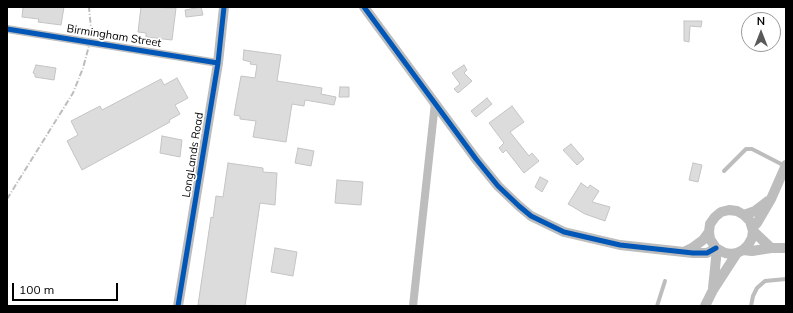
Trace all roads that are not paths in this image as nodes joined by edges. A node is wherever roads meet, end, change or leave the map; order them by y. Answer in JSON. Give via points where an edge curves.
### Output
{"nodes":[{"id":1,"x":224,"y":7,"type":"edge"},
{"id":2,"x":364,"y":7,"type":"edge"},
{"id":3,"x":7,"y":29,"type":"edge"},
{"id":4,"x":218,"y":63,"type":"junction"},
{"id":5,"x":435,"y":103,"type":"junction"},
{"id":6,"x":786,"y":165,"type":"edge"},
{"id":7,"x":724,"y":171,"type":"dead end"},
{"id":8,"x":771,"y":199,"type":"junction"},
{"id":9,"x":744,"y":215,"type":"junction"},
{"id":10,"x":753,"y":230,"type":"junction"},
{"id":11,"x":709,"y":232,"type":"junction"},
{"id":12,"x":716,"y":248,"type":"junction"},
{"id":13,"x":771,"y":248,"type":"junction"},
{"id":14,"x":786,"y":248,"type":"edge"},
{"id":15,"x":740,"y":251,"type":"junction"},
{"id":16,"x":684,"y":252,"type":"junction"},
{"id":17,"x":786,"y":279,"type":"edge"},
{"id":18,"x":665,"y":281,"type":"dead end"},
{"id":19,"x":713,"y":290,"type":"junction"},
{"id":20,"x":178,"y":306,"type":"edge"},
{"id":21,"x":413,"y":306,"type":"edge"},
{"id":22,"x":657,"y":306,"type":"edge"},
{"id":23,"x":705,"y":306,"type":"edge"},
{"id":24,"x":751,"y":306,"type":"edge"}],
"edges":[{"from":1,"to":4,"type":"street","name":"LongLands Road"},
{"from":2,"to":5,"type":"street"},
{"from":3,"to":4,"type":"street","name":"Birmingham Street"},
{"from":4,"to":20,"type":"street","name":"LongLands Road"},
{"from":5,"to":16,"type":"street","via":[[498,186],[531,216],[564,232],[584,237],[620,245]]},
{"from":5,"to":21,"type":"street"},
{"from":6,"to":7,"type":"lane","via":[[752,149],[746,149]]},
{"from":6,"to":8,"type":"street"},
{"from":8,"to":9,"type":"street"},
{"from":8,"to":10,"type":"street"},
{"from":9,"to":10,"type":"street","via":[[750,221]]},
{"from":9,"to":11,"type":"street","via":[[737,211],[721,212],[710,224]]},
{"from":10,"to":13,"type":"street"},
{"from":10,"to":15,"type":"street","via":[[748,245]]},
{"from":11,"to":12,"type":"street"},
{"from":11,"to":16,"type":"street","via":[[703,240]]},
{"from":12,"to":15,"type":"street","via":[[731,254]]},
{"from":12,"to":16,"type":"street","via":[[707,253]]},
{"from":12,"to":19,"type":"street"},
{"from":13,"to":14,"type":"street"},
{"from":13,"to":15,"type":"street"},
{"from":15,"to":19,"type":"street"},
{"from":17,"to":24,"type":"lane","via":[[765,281],[757,288]]},
{"from":18,"to":22,"type":"lane"},
{"from":19,"to":23,"type":"street"}]}
